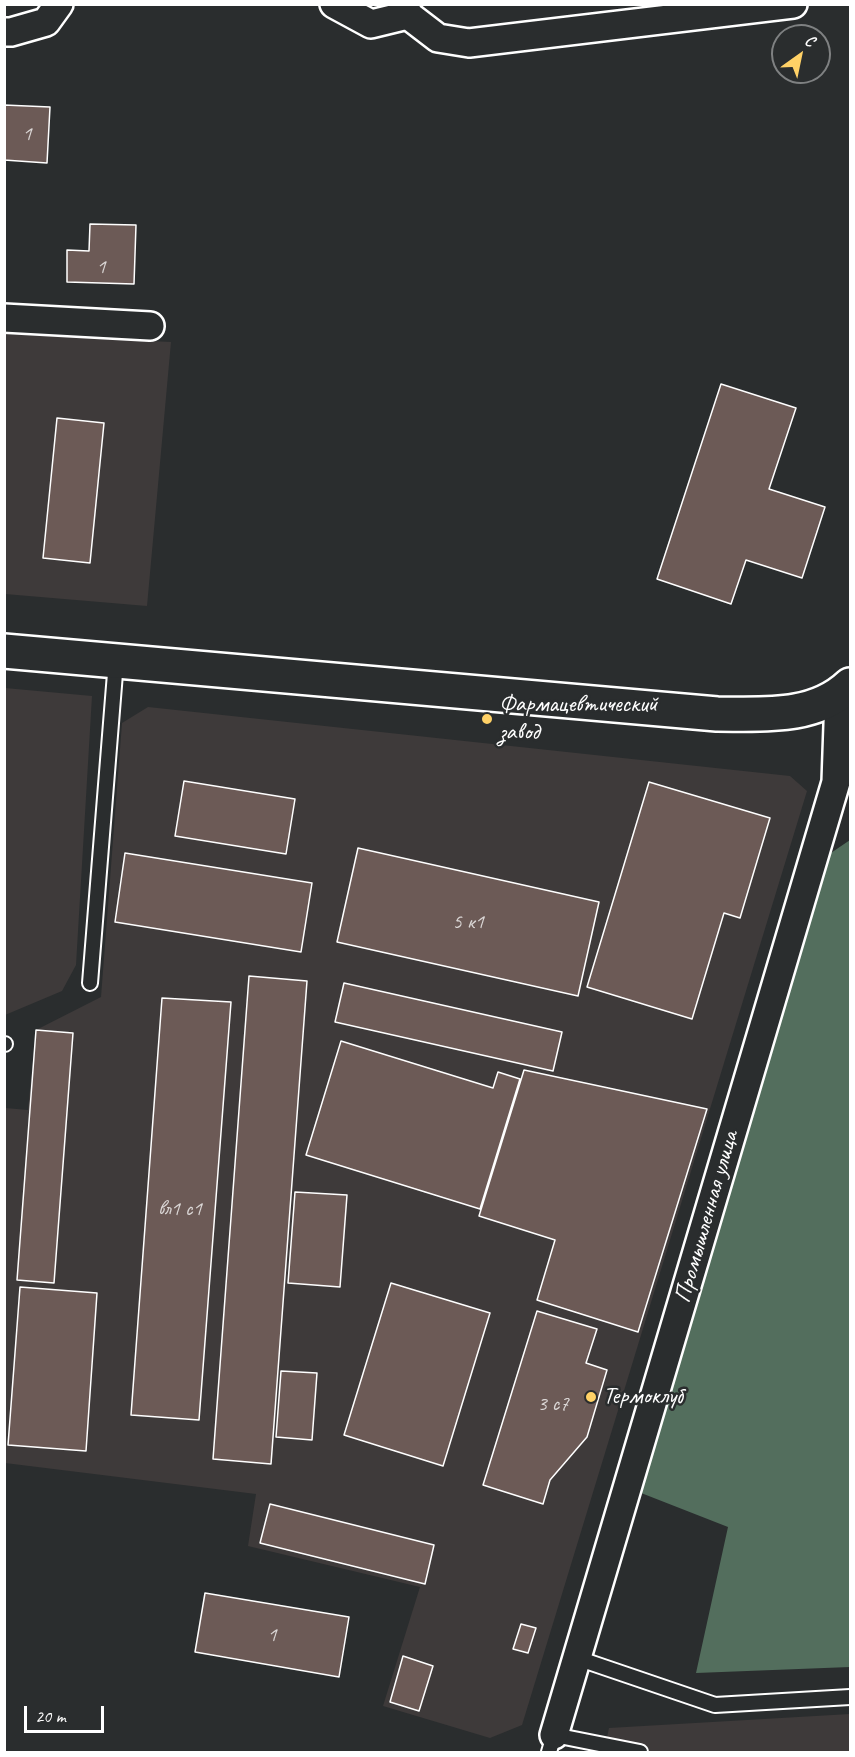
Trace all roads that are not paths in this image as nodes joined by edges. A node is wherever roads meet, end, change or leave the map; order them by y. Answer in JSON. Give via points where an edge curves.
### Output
{"nodes":[{"id":1,"x":59,"y":4,"type":"edge"},
{"id":2,"x":334,"y":4,"type":"edge"},
{"id":3,"x":794,"y":4,"type":"edge"},
{"id":4,"x":407,"y":10,"type":"edge"},
{"id":5,"x":4,"y":32,"type":"edge"},
{"id":6,"x":4,"y":318,"type":"edge"},
{"id":7,"x":150,"y":326,"type":"dead end"},
{"id":8,"x":4,"y":651,"type":"edge"},
{"id":9,"x":116,"y":661,"type":"junction"},
{"id":10,"x":845,"y":691,"type":"edge"},
{"id":11,"x":90,"y":983,"type":"dead end"},
{"id":12,"x":577,"y":1658,"type":"junction"},
{"id":13,"x":850,"y":1697,"type":"edge"},
{"id":14,"x":551,"y":1744,"type":"edge"},
{"id":15,"x":640,"y":1752,"type":"edge"}],
"edges":[{"from":1,"to":5,"type":"street","via":[[46,22]]},
{"from":2,"to":4,"type":"street","via":[[371,24]]},
{"from":3,"to":4,"type":"street","via":[[469,43],[438,38]]},
{"from":6,"to":7,"type":"street"},
{"from":8,"to":9,"type":"main road"},
{"from":9,"to":10,"type":"main road","via":[[717,714],[780,714],[816,707]]},
{"from":9,"to":11,"type":"lane"},
{"from":10,"to":12,"type":"street","name":"Промышленная улица","via":[[836,782]]},
{"from":12,"to":13,"type":"lane","via":[[715,1705]]},
{"from":12,"to":14,"type":"street","name":"Промышленная улица"},
{"from":14,"to":15,"type":"lane"}]}
